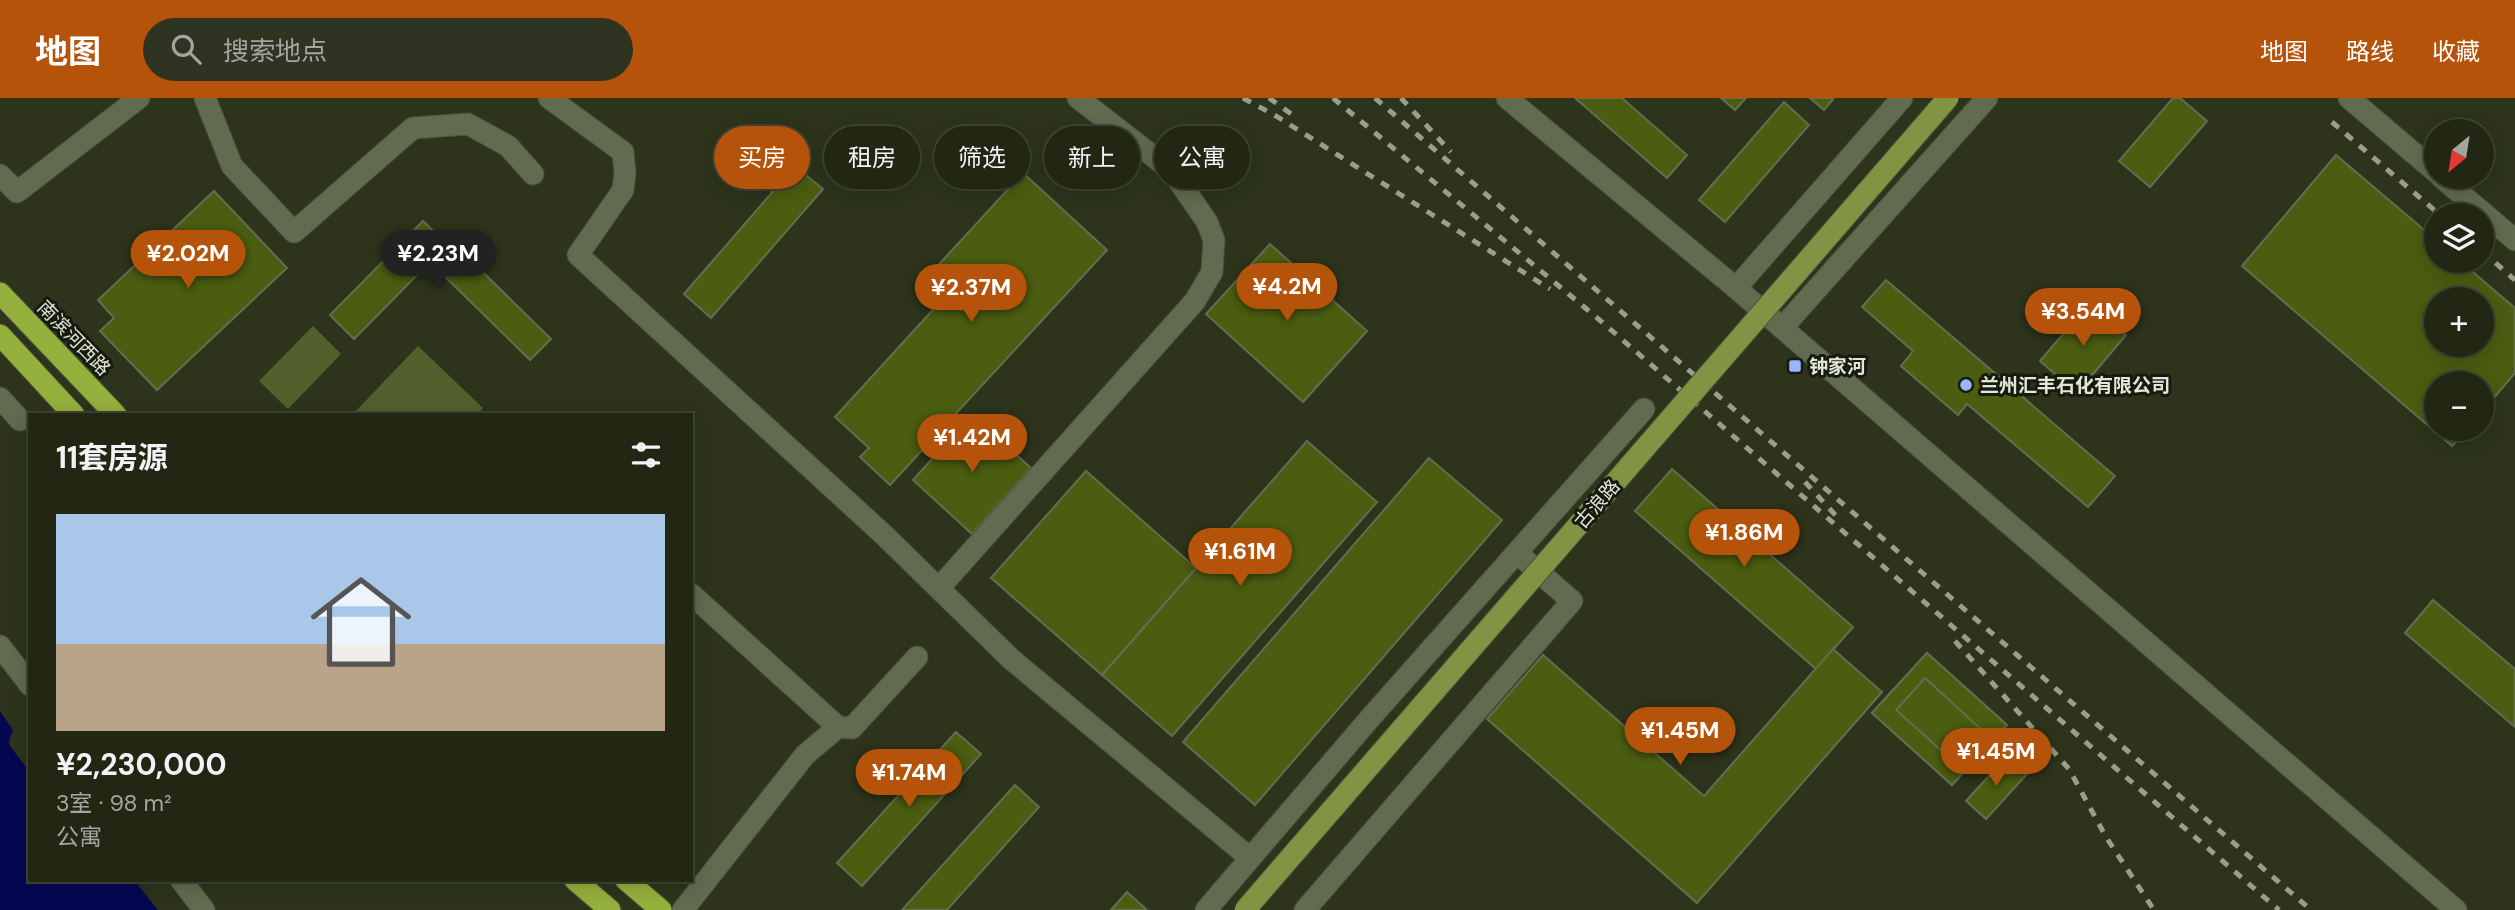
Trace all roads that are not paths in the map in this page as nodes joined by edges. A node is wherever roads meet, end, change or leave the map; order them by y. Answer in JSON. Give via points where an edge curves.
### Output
{"nodes":[{"id":1,"x":139,"y":98,"type":"edge"},
{"id":2,"x":205,"y":98,"type":"edge"},
{"id":3,"x":549,"y":98,"type":"edge"},
{"id":4,"x":1078,"y":98,"type":"edge"},
{"id":5,"x":1507,"y":98,"type":"edge"},
{"id":6,"x":1902,"y":98,"type":"edge"},
{"id":7,"x":1948,"y":98,"type":"edge"},
{"id":8,"x":1987,"y":98,"type":"edge"},
{"id":9,"x":2349,"y":98,"type":"edge"},
{"id":10,"x":2424,"y":162,"type":"edge"},
{"id":11,"x":533,"y":174,"type":"dead end"},
{"id":12,"x":0,"y":175,"type":"edge"},
{"id":13,"x":2455,"y":189,"type":"edge"},
{"id":14,"x":2515,"y":240,"type":"edge"},
{"id":15,"x":1735,"y":288,"type":"junction"},
{"id":16,"x":0,"y":293,"type":"edge"},
{"id":17,"x":1782,"y":328,"type":"junction"},
{"id":18,"x":0,"y":335,"type":"edge"},
{"id":19,"x":0,"y":398,"type":"edge"},
{"id":20,"x":1644,"y":410,"type":"dead end"},
{"id":21,"x":72,"y":413,"type":"edge"},
{"id":22,"x":114,"y":413,"type":"edge"},
{"id":23,"x":20,"y":420,"type":"dead end"},
{"id":24,"x":1517,"y":553,"type":"junction"},
{"id":25,"x":939,"y":588,"type":"junction"},
{"id":26,"x":693,"y":596,"type":"edge"},
{"id":27,"x":0,"y":646,"type":"edge"},
{"id":28,"x":917,"y":657,"type":"dead end"},
{"id":29,"x":28,"y":682,"type":"edge"},
{"id":30,"x":838,"y":727,"type":"junction"},
{"id":31,"x":1250,"y":858,"type":"junction"},
{"id":32,"x":183,"y":882,"type":"edge"},
{"id":33,"x":577,"y":882,"type":"edge"},
{"id":34,"x":628,"y":882,"type":"edge"},
{"id":35,"x":1312,"y":908,"type":"edge"},
{"id":36,"x":204,"y":910,"type":"edge"},
{"id":37,"x":610,"y":910,"type":"edge"},
{"id":38,"x":661,"y":910,"type":"edge"},
{"id":39,"x":683,"y":910,"type":"edge"},
{"id":40,"x":1206,"y":910,"type":"edge"},
{"id":41,"x":1245,"y":910,"type":"edge"},
{"id":42,"x":2456,"y":910,"type":"edge"}],
"edges":[{"from":1,"to":12,"type":"street","via":[[17,192]]},
{"from":2,"to":11,"type":"street","via":[[232,166],[294,232],[413,128],[468,124],[508,146]]},
{"from":3,"to":25,"type":"street","via":[[623,152],[623,190],[578,255]]},
{"from":4,"to":25,"type":"street","via":[[1172,171],[1207,222],[1214,240],[1212,272],[1195,301]]},
{"from":5,"to":15,"type":"street"},
{"from":6,"to":15,"type":"street"},
{"from":7,"to":41,"type":"main road","name":"古浪路","bridge":true},
{"from":8,"to":17,"type":"street"},
{"from":9,"to":10,"type":"street"},
{"from":13,"to":14,"type":"street"},
{"from":15,"to":17,"type":"street"},
{"from":16,"to":22,"type":"highway","name":"南滨河西路"},
{"from":17,"to":42,"type":"street"},
{"from":18,"to":21,"type":"highway"},
{"from":19,"to":23,"type":"street"},
{"from":20,"to":24,"type":"street"},
{"from":24,"to":31,"type":"street"},
{"from":24,"to":35,"type":"street","via":[[1572,601]]},
{"from":25,"to":31,"type":"street","via":[[1011,659]]},
{"from":26,"to":30,"type":"street"},
{"from":27,"to":29,"type":"street"},
{"from":28,"to":30,"type":"street","via":[[852,728]]},
{"from":30,"to":39,"type":"street","via":[[805,755]]},
{"from":31,"to":40,"type":"street"},
{"from":32,"to":36,"type":"street"},
{"from":33,"to":37,"type":"highway"},
{"from":34,"to":38,"type":"highway"}]}
